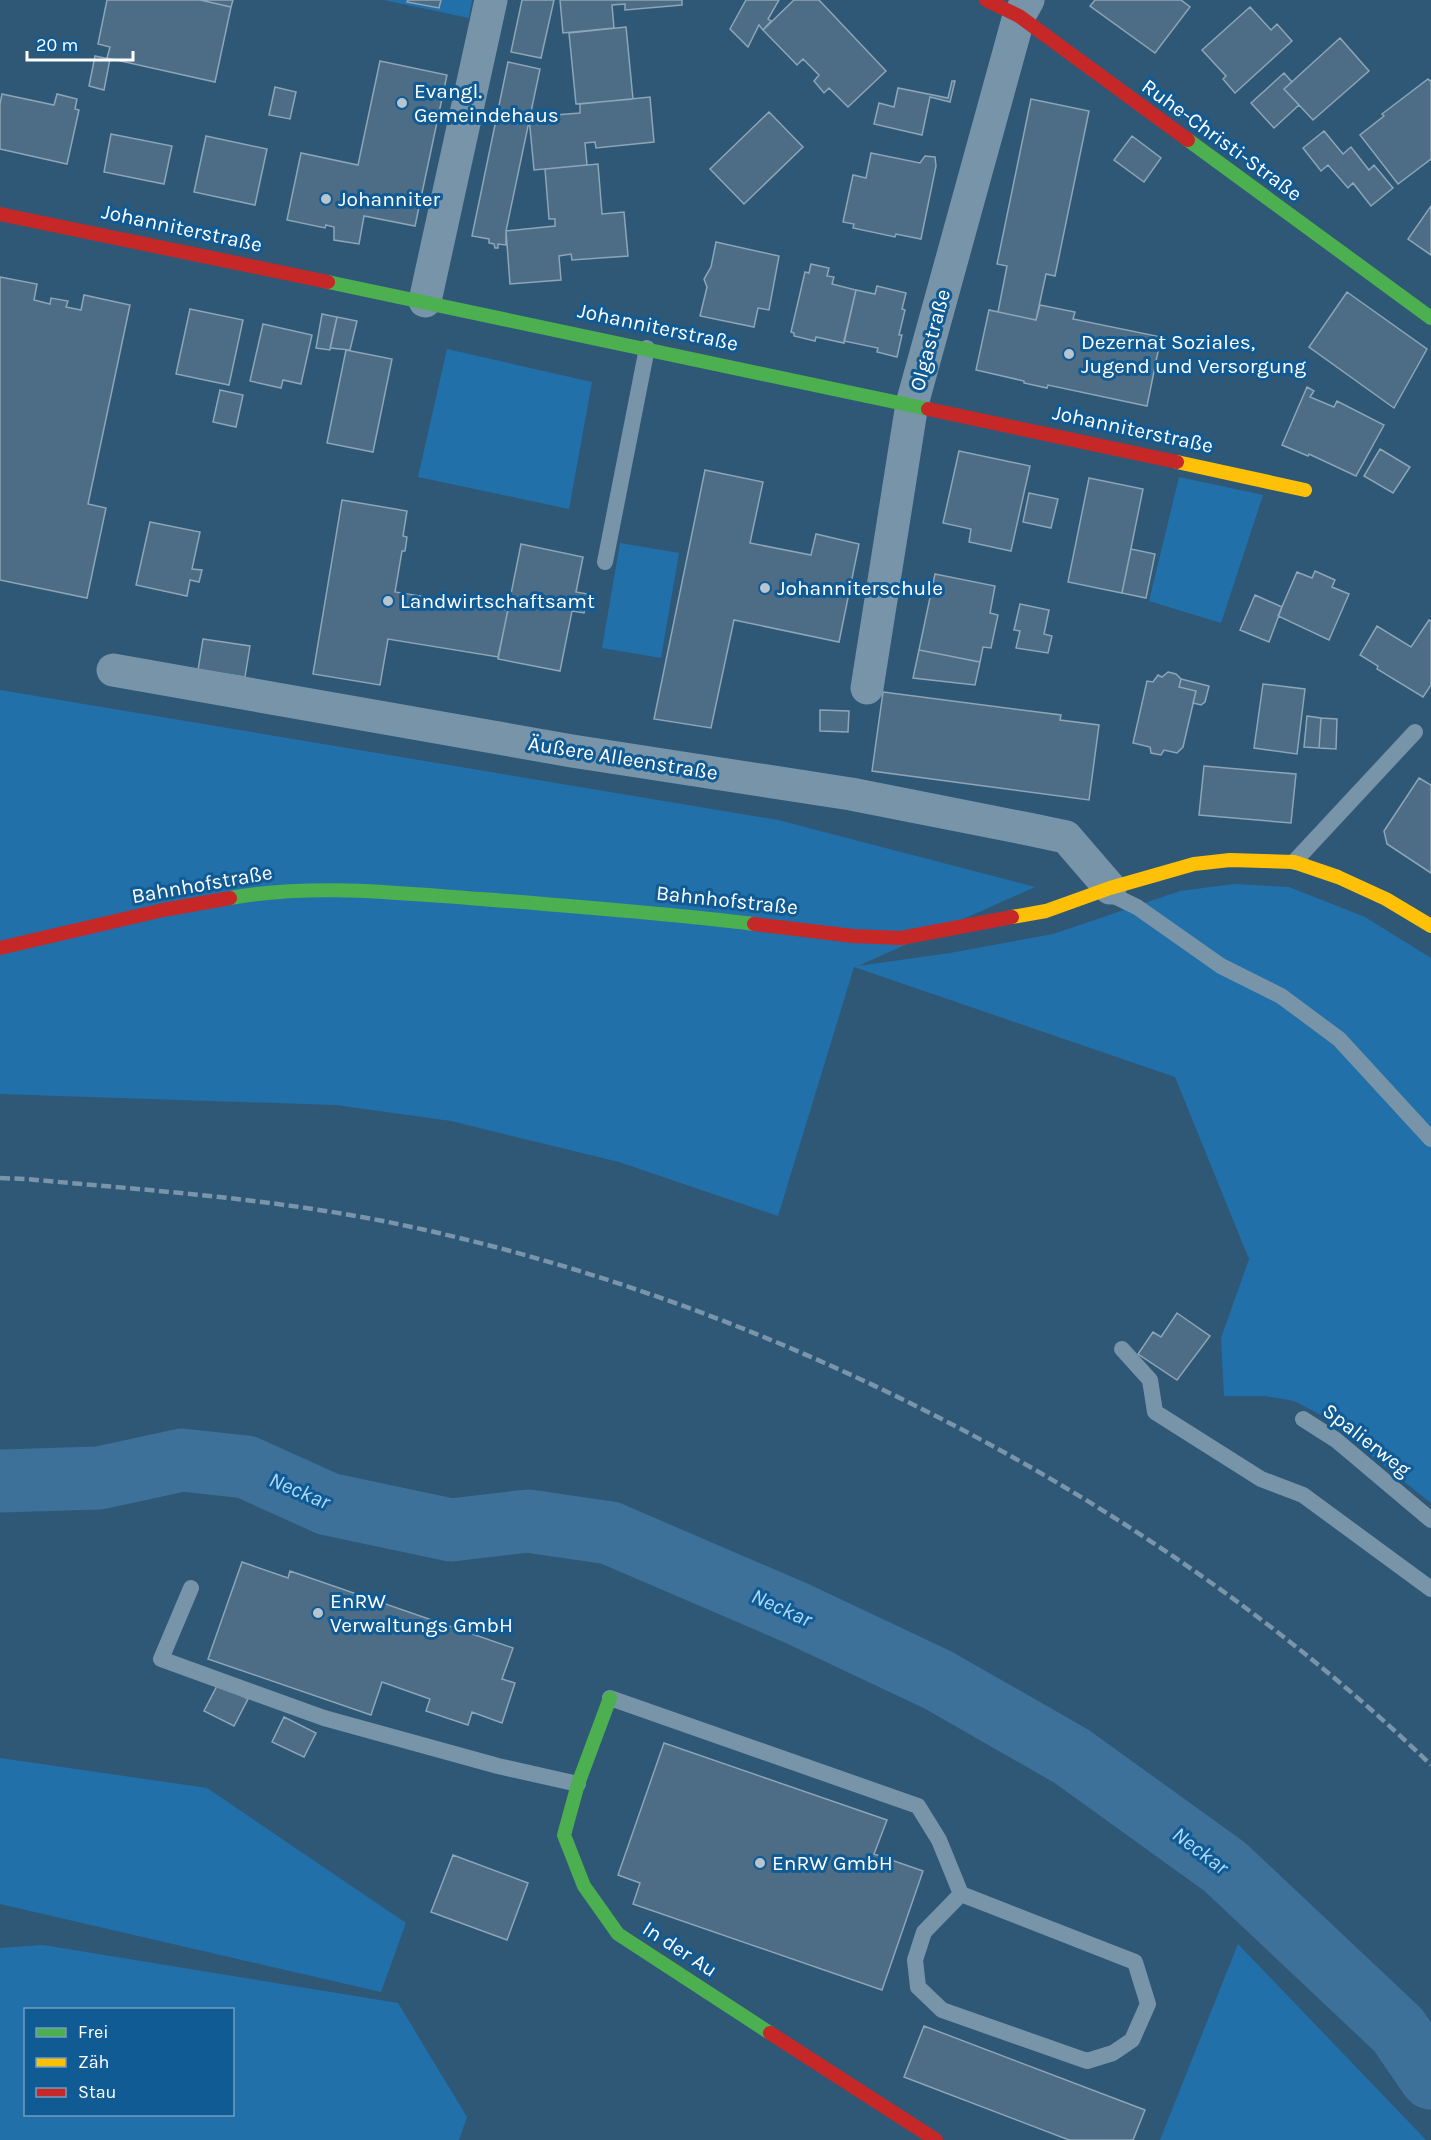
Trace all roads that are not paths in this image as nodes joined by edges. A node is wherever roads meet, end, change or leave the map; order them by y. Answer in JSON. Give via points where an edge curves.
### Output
{"nodes":[{"id":1,"x":491,"y":0,"type":"edge"},
{"id":2,"x":986,"y":0,"type":"edge"},
{"id":3,"x":1024,"y":8,"type":"edge"},
{"id":4,"x":0,"y":214,"type":"edge"},
{"id":5,"x":425,"y":301,"type":"junction"},
{"id":6,"x":1431,"y":318,"type":"edge"},
{"id":7,"x":646,"y":348,"type":"junction"},
{"id":8,"x":912,"y":404,"type":"junction"},
{"id":9,"x":1305,"y":490,"type":"dead end"},
{"id":10,"x":605,"y":562,"type":"dead end"},
{"id":11,"x":112,"y":670,"type":"dead end"},
{"id":12,"x":867,"y":688,"type":"dead end"},
{"id":13,"x":1415,"y":732,"type":"dead end"},
{"id":14,"x":1294,"y":861,"type":"junction"},
{"id":15,"x":1107,"y":890,"type":"junction"},
{"id":16,"x":1431,"y":926,"type":"edge"},
{"id":17,"x":0,"y":948,"type":"edge"},
{"id":18,"x":1431,"y":1139,"type":"edge"},
{"id":19,"x":1122,"y":1349,"type":"dead end"},
{"id":20,"x":1303,"y":1419,"type":"dead end"},
{"id":21,"x":1431,"y":1520,"type":"edge"},
{"id":22,"x":190,"y":1588,"type":"dead end"},
{"id":23,"x":1431,"y":1588,"type":"edge"},
{"id":24,"x":610,"y":1698,"type":"joint"},
{"id":25,"x":578,"y":1785,"type":"junction"},
{"id":26,"x":961,"y":1894,"type":"junction"},
{"id":27,"x":936,"y":2140,"type":"edge"}],
"edges":[{"from":1,"to":5,"type":"street"},
{"from":2,"to":3,"type":"street","name":"Ruhe-Christi-Straße"},
{"from":3,"to":6,"type":"street","name":"Ruhe-Christi-Straße"},
{"from":3,"to":8,"type":"street","name":"Olgastraße"},
{"from":4,"to":5,"type":"street","name":"Johanniterstraße"},
{"from":5,"to":7,"type":"street","name":"Johanniterstraße"},
{"from":7,"to":8,"type":"street","name":"Johanniterstraße"},
{"from":7,"to":10,"type":"lane"},
{"from":8,"to":9,"type":"street","name":"Johanniterstraße"},
{"from":8,"to":12,"type":"street","name":"Olgastraße"},
{"from":11,"to":15,"type":"street","name":"Äußere Alleenstraße","via":[[572,751],[851,794],[1066,837]]},
{"from":13,"to":14,"type":"lane"},
{"from":14,"to":15,"type":"street","name":"Bahnhofstraße","via":[[1194,864]]},
{"from":14,"to":16,"type":"street","name":"Bahnhofstraße","via":[[1386,899]]},
{"from":15,"to":17,"type":"street","name":"Bahnhofstraße","via":[[1046,911],[901,938],[668,914],[350,889],[262,891],[163,909]]},
{"from":15,"to":18,"type":"lane","via":[[1221,966],[1281,996],[1339,1039]]},
{"from":19,"to":23,"type":"lane","via":[[1150,1380],[1155,1412],[1261,1479],[1303,1496]]},
{"from":20,"to":21,"type":"lane","name":"Spalierweg","via":[[1336,1440]]},
{"from":22,"to":25,"type":"lane","via":[[161,1659],[324,1718]]},
{"from":24,"to":25,"type":"street","name":"In der Au"},
{"from":24,"to":26,"type":"lane","via":[[918,1806],[939,1840]]},
{"from":25,"to":27,"type":"street","name":"In der Au","via":[[564,1835],[584,1886],[618,1934]]},
{"from":26,"to":26,"type":"lane","via":[[1135,1962],[1148,2004],[1132,2040],[1113,2053],[1087,2061],[942,2010],[918,1987],[915,1959],[924,1932]]}]}
